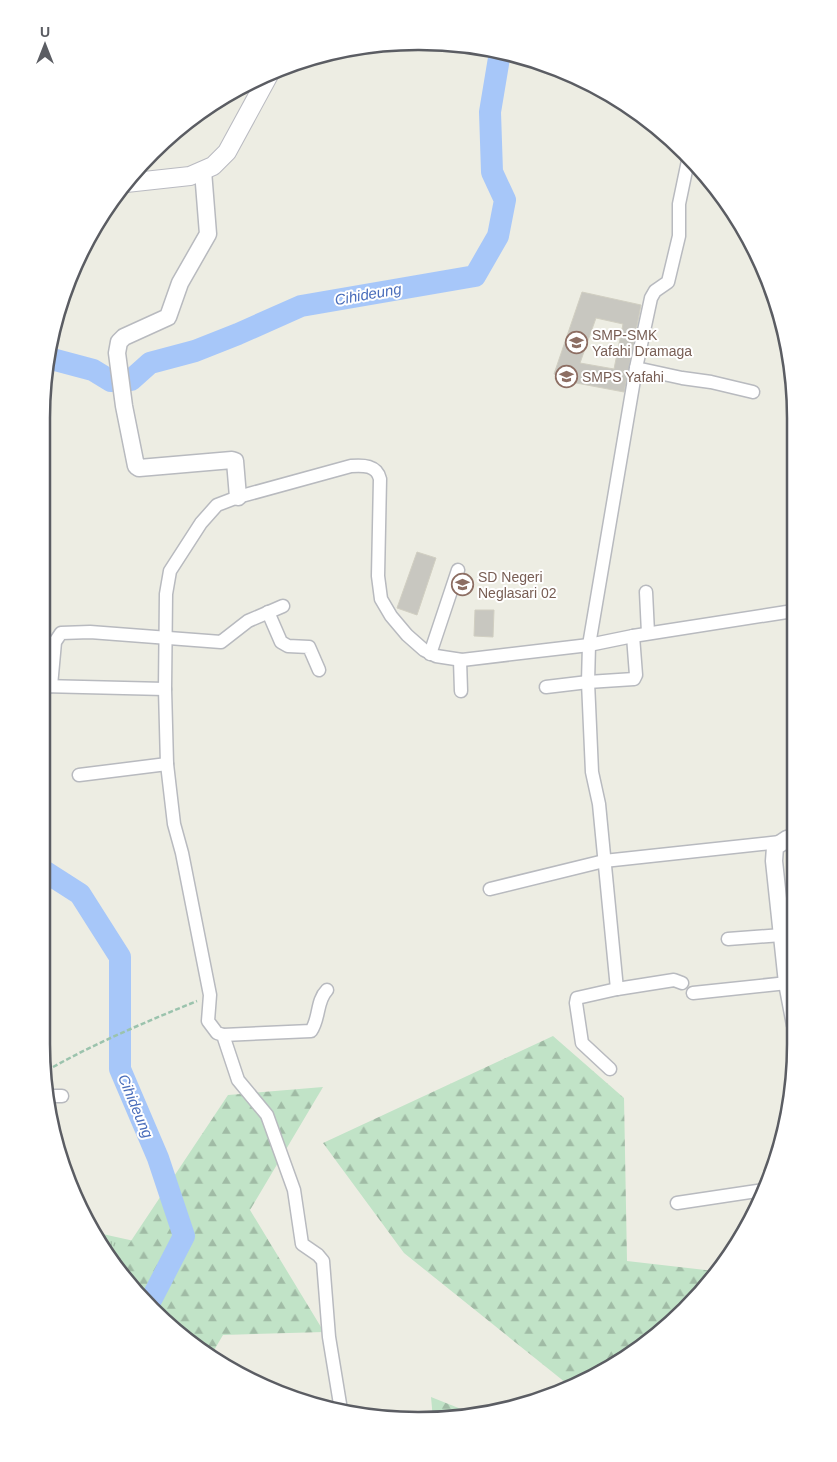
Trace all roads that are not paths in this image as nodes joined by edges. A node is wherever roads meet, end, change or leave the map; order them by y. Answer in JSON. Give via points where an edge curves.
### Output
{"nodes":[{"id":1,"x":264,"y":84,"type":"edge"},
{"id":2,"x":687,"y":166,"type":"edge"},
{"id":3,"x":203,"y":171,"type":"junction"},
{"id":4,"x":136,"y":182,"type":"edge"},
{"id":5,"x":636,"y":368,"type":"junction"},
{"id":6,"x":753,"y":392,"type":"dead end"},
{"id":7,"x":238,"y":497,"type":"junction"},
{"id":8,"x":458,"y":570,"type":"dead end"},
{"id":9,"x":646,"y":592,"type":"dead end"},
{"id":10,"x":282,"y":606,"type":"dead end"},
{"id":11,"x":268,"y":612,"type":"junction"},
{"id":12,"x":787,"y":612,"type":"edge"},
{"id":13,"x":648,"y":633,"type":"junction"},
{"id":14,"x":633,"y":636,"type":"junction"},
{"id":15,"x":166,"y":637,"type":"junction"},
{"id":16,"x":589,"y":645,"type":"junction"},
{"id":17,"x":430,"y":654,"type":"junction"},
{"id":18,"x":460,"y":660,"type":"junction"},
{"id":19,"x":50,"y":666,"type":"edge"},
{"id":20,"x":319,"y":670,"type":"dead end"},
{"id":21,"x":588,"y":682,"type":"junction"},
{"id":22,"x":50,"y":686,"type":"edge"},
{"id":23,"x":546,"y":687,"type":"dead end"},
{"id":24,"x":164,"y":690,"type":"junction"},
{"id":25,"x":460,"y":691,"type":"dead end"},
{"id":26,"x":167,"y":764,"type":"junction"},
{"id":27,"x":79,"y":776,"type":"dead end"},
{"id":28,"x":787,"y":840,"type":"edge"},
{"id":29,"x":604,"y":862,"type":"junction"},
{"id":30,"x":490,"y":889,"type":"dead end"},
{"id":31,"x":782,"y":935,"type":"junction"},
{"id":32,"x":728,"y":939,"type":"dead end"},
{"id":33,"x":682,"y":983,"type":"dead end"},
{"id":34,"x":787,"y":983,"type":"joint"},
{"id":35,"x":617,"y":989,"type":"junction"},
{"id":36,"x":326,"y":990,"type":"dead end"},
{"id":37,"x":693,"y":993,"type":"dead end"},
{"id":38,"x":223,"y":1035,"type":"junction"},
{"id":39,"x":610,"y":1069,"type":"dead end"},
{"id":40,"x":756,"y":1191,"type":"edge"},
{"id":41,"x":677,"y":1203,"type":"dead end"},
{"id":42,"x":340,"y":1403,"type":"edge"}],
"edges":[{"from":1,"to":3,"type":"main road","via":[[227,152]]},
{"from":2,"to":5,"type":"street","via":[[679,204],[679,236],[668,282],[651,298]]},
{"from":3,"to":4,"type":"main road","via":[[176,178]]},
{"from":3,"to":7,"type":"street","via":[[208,224],[206,238],[180,283],[168,317],[124,337],[119,342],[117,353],[136,466],[232,460]]},
{"from":5,"to":6,"type":"street"},
{"from":5,"to":16,"type":"street"},
{"from":7,"to":15,"type":"street","via":[[217,505],[209,513],[170,572],[166,594]]},
{"from":7,"to":17,"type":"street","via":[[351,466],[374,469],[380,479],[378,576],[381,598],[406,635]]},
{"from":8,"to":17,"type":"street"},
{"from":9,"to":13,"type":"street"},
{"from":10,"to":11,"type":"street"},
{"from":11,"to":15,"type":"street","via":[[248,621],[221,642]]},
{"from":11,"to":20,"type":"street","via":[[282,642],[288,646],[309,647]]},
{"from":12,"to":13,"type":"street"},
{"from":13,"to":14,"type":"street"},
{"from":14,"to":16,"type":"street"},
{"from":14,"to":21,"type":"street","via":[[636,677]]},
{"from":15,"to":19,"type":"street","via":[[61,633],[55,642]]},
{"from":15,"to":24,"type":"street"},
{"from":16,"to":18,"type":"street"},
{"from":16,"to":21,"type":"street"},
{"from":17,"to":18,"type":"street"},
{"from":18,"to":25,"type":"street"},
{"from":21,"to":23,"type":"street"},
{"from":21,"to":29,"type":"street","via":[[592,772],[599,799]]},
{"from":22,"to":24,"type":"street"},
{"from":24,"to":26,"type":"street"},
{"from":26,"to":27,"type":"street"},
{"from":26,"to":38,"type":"street","via":[[174,824],[210,995],[208,1021],[217,1033]]},
{"from":28,"to":29,"type":"street"},
{"from":28,"to":31,"type":"street","via":[[775,846],[774,861]]},
{"from":29,"to":30,"type":"street"},
{"from":29,"to":35,"type":"street"},
{"from":31,"to":32,"type":"street"},
{"from":31,"to":34,"type":"street"},
{"from":33,"to":35,"type":"street","via":[[674,980]]},
{"from":34,"to":37,"type":"street"},
{"from":35,"to":39,"type":"street","via":[[576,1000],[582,1043]]},
{"from":36,"to":38,"type":"street","via":[[320,998],[315,1025],[310,1031]]},
{"from":38,"to":42,"type":"street","via":[[238,1080],[267,1115],[294,1190],[302,1244],[323,1261],[329,1337]]},
{"from":40,"to":41,"type":"street"}]}
